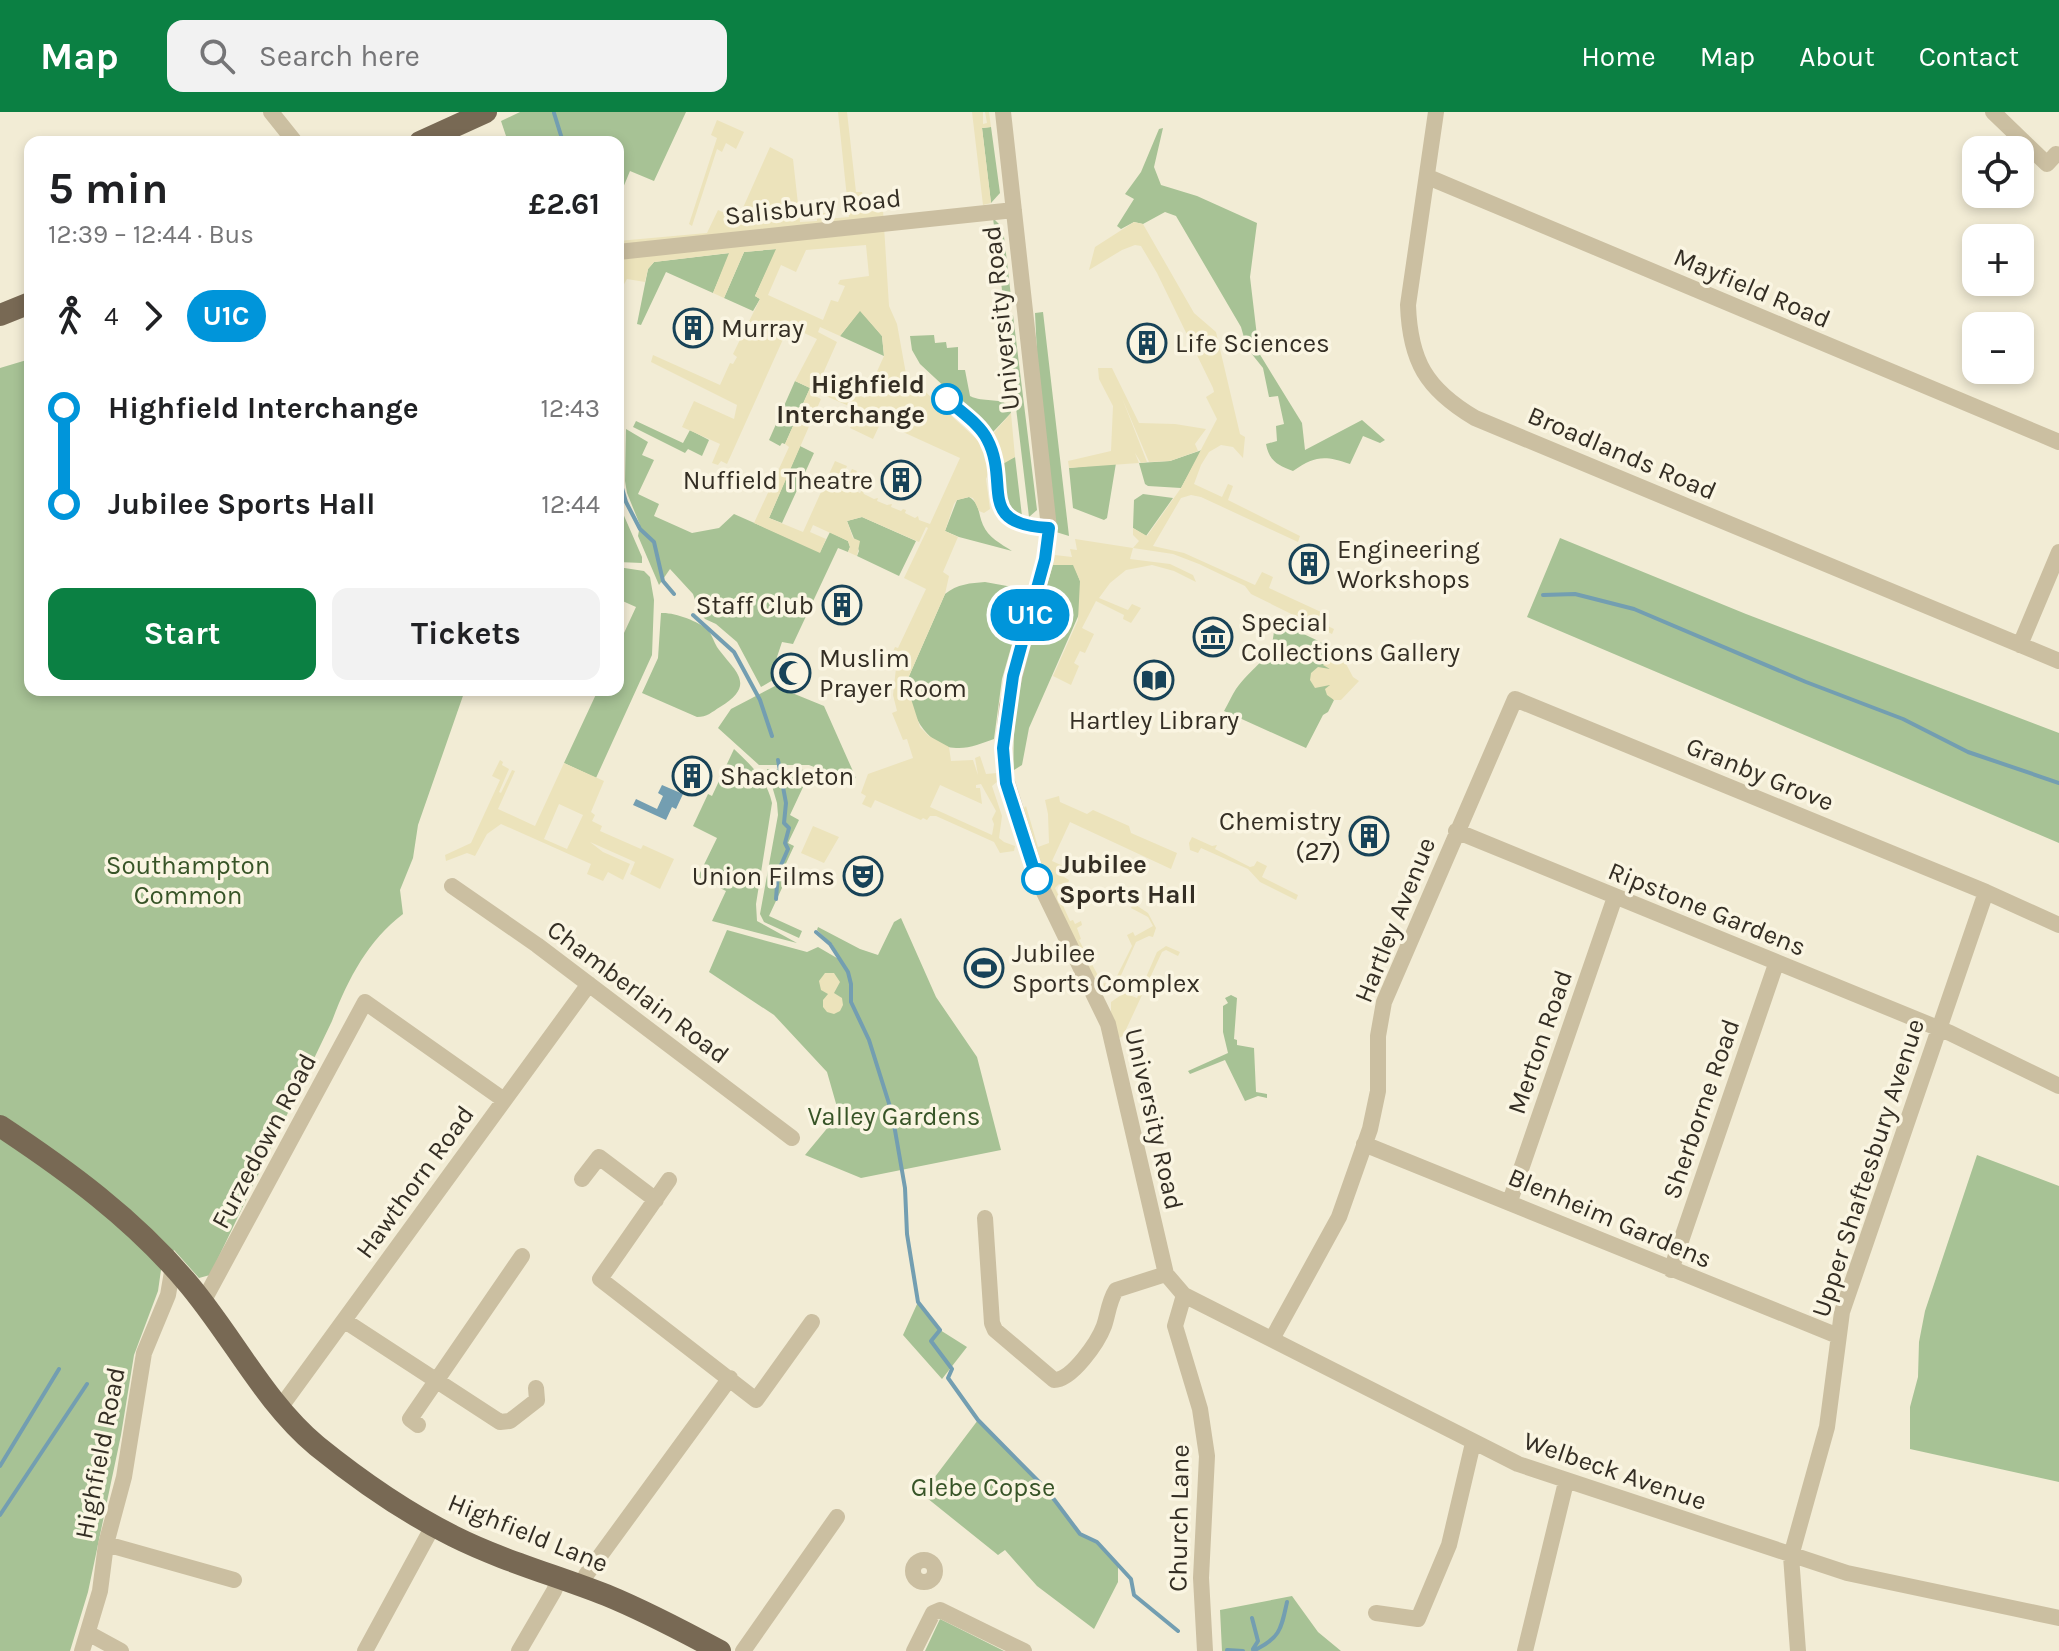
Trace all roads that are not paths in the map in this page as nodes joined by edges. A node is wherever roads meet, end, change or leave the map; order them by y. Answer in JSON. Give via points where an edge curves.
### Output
{"nodes":[{"id":1,"x":271,"y":112,"type":"edge"},
{"id":2,"x":486,"y":112,"type":"edge"},
{"id":3,"x":1003,"y":112,"type":"edge"},
{"id":4,"x":1436,"y":112,"type":"edge"},
{"id":5,"x":1993,"y":112,"type":"edge"},
{"id":6,"x":290,"y":136,"type":"edge"},
{"id":7,"x":433,"y":136,"type":"edge"},
{"id":8,"x":2056,"y":154,"type":"dead end"},
{"id":9,"x":1428,"y":177,"type":"junction"},
{"id":10,"x":1014,"y":210,"type":"junction"},
{"id":11,"x":624,"y":251,"type":"edge"},
{"id":12,"x":24,"y":305,"type":"edge"},
{"id":13,"x":0,"y":315,"type":"edge"},
{"id":14,"x":2059,"y":442,"type":"edge"},
{"id":15,"x":2059,"y":552,"type":"edge"},
{"id":16,"x":2020,"y":645,"type":"junction"},
{"id":17,"x":2059,"y":661,"type":"edge"},
{"id":18,"x":1515,"y":699,"type":"joint"},
{"id":19,"x":1456,"y":831,"type":"junction"},
{"id":20,"x":452,"y":886,"type":"dead end"},
{"id":21,"x":1986,"y":892,"type":"junction"},
{"id":22,"x":1615,"y":897,"type":"junction"},
{"id":23,"x":2059,"y":925,"type":"edge"},
{"id":24,"x":1776,"y":964,"type":"junction"},
{"id":25,"x":589,"y":984,"type":"junction"},
{"id":26,"x":1939,"y":1030,"type":"junction"},
{"id":27,"x":2059,"y":1086,"type":"edge"},
{"id":28,"x":504,"y":1100,"type":"junction"},
{"id":29,"x":0,"y":1126,"type":"edge"},
{"id":30,"x":792,"y":1138,"type":"dead end"},
{"id":31,"x":1364,"y":1144,"type":"junction"},
{"id":32,"x":582,"y":1179,"type":"dead end"},
{"id":33,"x":669,"y":1180,"type":"dead end"},
{"id":34,"x":656,"y":1200,"type":"junction"},
{"id":35,"x":1510,"y":1201,"type":"junction"},
{"id":36,"x":985,"y":1218,"type":"dead end"},
{"id":37,"x":522,"y":1256,"type":"dead end"},
{"id":38,"x":173,"y":1266,"type":"junction"},
{"id":39,"x":1671,"y":1270,"type":"junction"},
{"id":40,"x":1166,"y":1274,"type":"junction"},
{"id":41,"x":1184,"y":1295,"type":"junction"},
{"id":42,"x":203,"y":1302,"type":"junction"},
{"id":43,"x":345,"y":1321,"type":"junction"},
{"id":44,"x":812,"y":1322,"type":"dead end"},
{"id":45,"x":1838,"y":1336,"type":"junction"},
{"id":46,"x":1272,"y":1339,"type":"junction"},
{"id":47,"x":730,"y":1378,"type":"junction"},
{"id":48,"x":436,"y":1379,"type":"junction"},
{"id":49,"x":540,"y":1399,"type":"dead end"},
{"id":50,"x":280,"y":1408,"type":"junction"},
{"id":51,"x":418,"y":1425,"type":"dead end"},
{"id":52,"x":1473,"y":1443,"type":"junction"},
{"id":53,"x":1566,"y":1482,"type":"junction"},
{"id":54,"x":837,"y":1517,"type":"dead end"},
{"id":55,"x":433,"y":1526,"type":"junction"},
{"id":56,"x":106,"y":1544,"type":"junction"},
{"id":57,"x":1791,"y":1556,"type":"junction"},
{"id":58,"x":559,"y":1579,"type":"junction"},
{"id":59,"x":234,"y":1580,"type":"dead end"},
{"id":60,"x":927,"y":1581,"type":"dead end"},
{"id":61,"x":581,"y":1587,"type":"junction"},
{"id":62,"x":937,"y":1610,"type":"junction"},
{"id":63,"x":1376,"y":1613,"type":"dead end"},
{"id":64,"x":2059,"y":1618,"type":"edge"},
{"id":65,"x":88,"y":1633,"type":"junction"},
{"id":66,"x":82,"y":1651,"type":"edge"},
{"id":67,"x":121,"y":1651,"type":"edge"},
{"id":68,"x":365,"y":1651,"type":"edge"},
{"id":69,"x":519,"y":1651,"type":"edge"},
{"id":70,"x":720,"y":1651,"type":"edge"},
{"id":71,"x":743,"y":1651,"type":"edge"},
{"id":72,"x":914,"y":1651,"type":"edge"},
{"id":73,"x":1024,"y":1651,"type":"edge"},
{"id":74,"x":1205,"y":1651,"type":"edge"},
{"id":75,"x":1525,"y":1651,"type":"edge"},
{"id":76,"x":1798,"y":1651,"type":"edge"}],
"edges":[{"from":1,"to":6,"type":"street"},
{"from":2,"to":7,"type":"main road"},
{"from":3,"to":10,"type":"street","name":"University Road"},
{"from":4,"to":9,"type":"street","name":"Broadlands Road"},
{"from":5,"to":8,"type":"street","via":[[2047,164]]},
{"from":9,"to":14,"type":"street","name":"Mayfield Road"},
{"from":9,"to":16,"type":"street","name":"Broadlands Road","via":[[1411,279],[1409,331],[1418,362],[1450,403],[1475,418]]},
{"from":10,"to":11,"type":"street","name":"Salisbury Road"},
{"from":10,"to":40,"type":"street","name":"University Road","via":[[1049,528],[1007,706],[1005,776],[1039,882],[1108,1024]]},
{"from":12,"to":13,"type":"main road"},
{"from":15,"to":16,"type":"street"},
{"from":16,"to":17,"type":"street","name":"Broadlands Road"},
{"from":18,"to":19,"type":"street","name":"Hartley Avenue"},
{"from":18,"to":21,"type":"street","name":"Granby Grove"},
{"from":19,"to":22,"type":"street","name":"Ripstone Gardens"},
{"from":19,"to":31,"type":"street","name":"Hartley Avenue","via":[[1384,1002],[1378,1091]]},
{"from":20,"to":25,"type":"street","name":"Chamberlain Road"},
{"from":21,"to":23,"type":"street","name":"Granby Grove"},
{"from":21,"to":26,"type":"street","name":"Upper Shaftesbury Avenue"},
{"from":22,"to":24,"type":"street","name":"Ripstone Gardens"},
{"from":22,"to":35,"type":"street","name":"Merton Road"},
{"from":24,"to":26,"type":"street","name":"Ripstone Gardens"},
{"from":24,"to":39,"type":"street","name":"Sherborne Road"},
{"from":25,"to":28,"type":"street","name":"Hawthorn Road"},
{"from":25,"to":30,"type":"street","name":"Chamberlain Road"},
{"from":26,"to":27,"type":"street","name":"Ripstone Gardens"},
{"from":26,"to":45,"type":"street","name":"Upper Shaftesbury Avenue"},
{"from":28,"to":42,"type":"street","name":"Furzedown Road","via":[[365,1002]]},
{"from":28,"to":43,"type":"street","name":"Hawthorn Road"},
{"from":29,"to":38,"type":"main road","name":"Highfield Lane","via":[[94,1192]]},
{"from":31,"to":35,"type":"street","name":"Blenheim Gardens"},
{"from":31,"to":46,"type":"street","name":"Hartley Avenue","via":[[1339,1217]]},
{"from":32,"to":34,"type":"street","via":[[599,1157]]},
{"from":33,"to":34,"type":"street"},
{"from":34,"to":47,"type":"street","via":[[600,1279]]},
{"from":35,"to":39,"type":"street","name":"Blenheim Gardens"},
{"from":36,"to":40,"type":"street","via":[[992,1323],[1054,1380],[1068,1377],[1095,1344],[1116,1290]]},
{"from":37,"to":48,"type":"street","via":[[514,1278]]},
{"from":38,"to":42,"type":"main road","name":"Highfield Lane"},
{"from":38,"to":56,"type":"street","name":"Highfield Road","via":[[168,1295],[144,1353],[127,1465]]},
{"from":39,"to":45,"type":"street","name":"Blenheim Gardens"},
{"from":40,"to":41,"type":"street","name":"University Road"},
{"from":41,"to":46,"type":"street","name":"Welbeck Avenue"},
{"from":41,"to":74,"type":"street","name":"Church Lane","via":[[1175,1326],[1200,1409],[1207,1456],[1201,1578]]},
{"from":42,"to":50,"type":"main road","name":"Highfield Lane"},
{"from":43,"to":48,"type":"street"},
{"from":43,"to":50,"type":"street","name":"Hawthorn Road"},
{"from":44,"to":47,"type":"street","via":[[756,1400]]},
{"from":45,"to":57,"type":"street","name":"Upper Shaftesbury Avenue","via":[[1827,1427]]},
{"from":46,"to":52,"type":"street","name":"Welbeck Avenue"},
{"from":47,"to":61,"type":"street"},
{"from":48,"to":49,"type":"street","via":[[500,1422],[510,1421]]},
{"from":48,"to":51,"type":"street","via":[[410,1419]]},
{"from":50,"to":55,"type":"main road","name":"Highfield Lane","via":[[317,1446]]},
{"from":52,"to":53,"type":"street","name":"Welbeck Avenue"},
{"from":52,"to":63,"type":"street","via":[[1449,1545],[1418,1619]]},
{"from":53,"to":57,"type":"street","name":"Welbeck Avenue"},
{"from":53,"to":75,"type":"street"},
{"from":54,"to":71,"type":"street"},
{"from":55,"to":58,"type":"main road","name":"Highfield Lane"},
{"from":55,"to":68,"type":"street"},
{"from":56,"to":59,"type":"street"},
{"from":56,"to":65,"type":"street","name":"Highfield Road"},
{"from":57,"to":64,"type":"street","name":"Welbeck Avenue"},
{"from":57,"to":76,"type":"street","name":"Upper Shaftesbury Avenue"},
{"from":58,"to":61,"type":"main road","name":"Highfield Lane"},
{"from":58,"to":69,"type":"street"},
{"from":60,"to":62,"type":"street"},
{"from":61,"to":70,"type":"main road","name":"Highfield Lane"},
{"from":62,"to":72,"type":"street"},
{"from":62,"to":73,"type":"street"},
{"from":65,"to":66,"type":"street","name":"Highfield Road"},
{"from":65,"to":67,"type":"street"}]}
